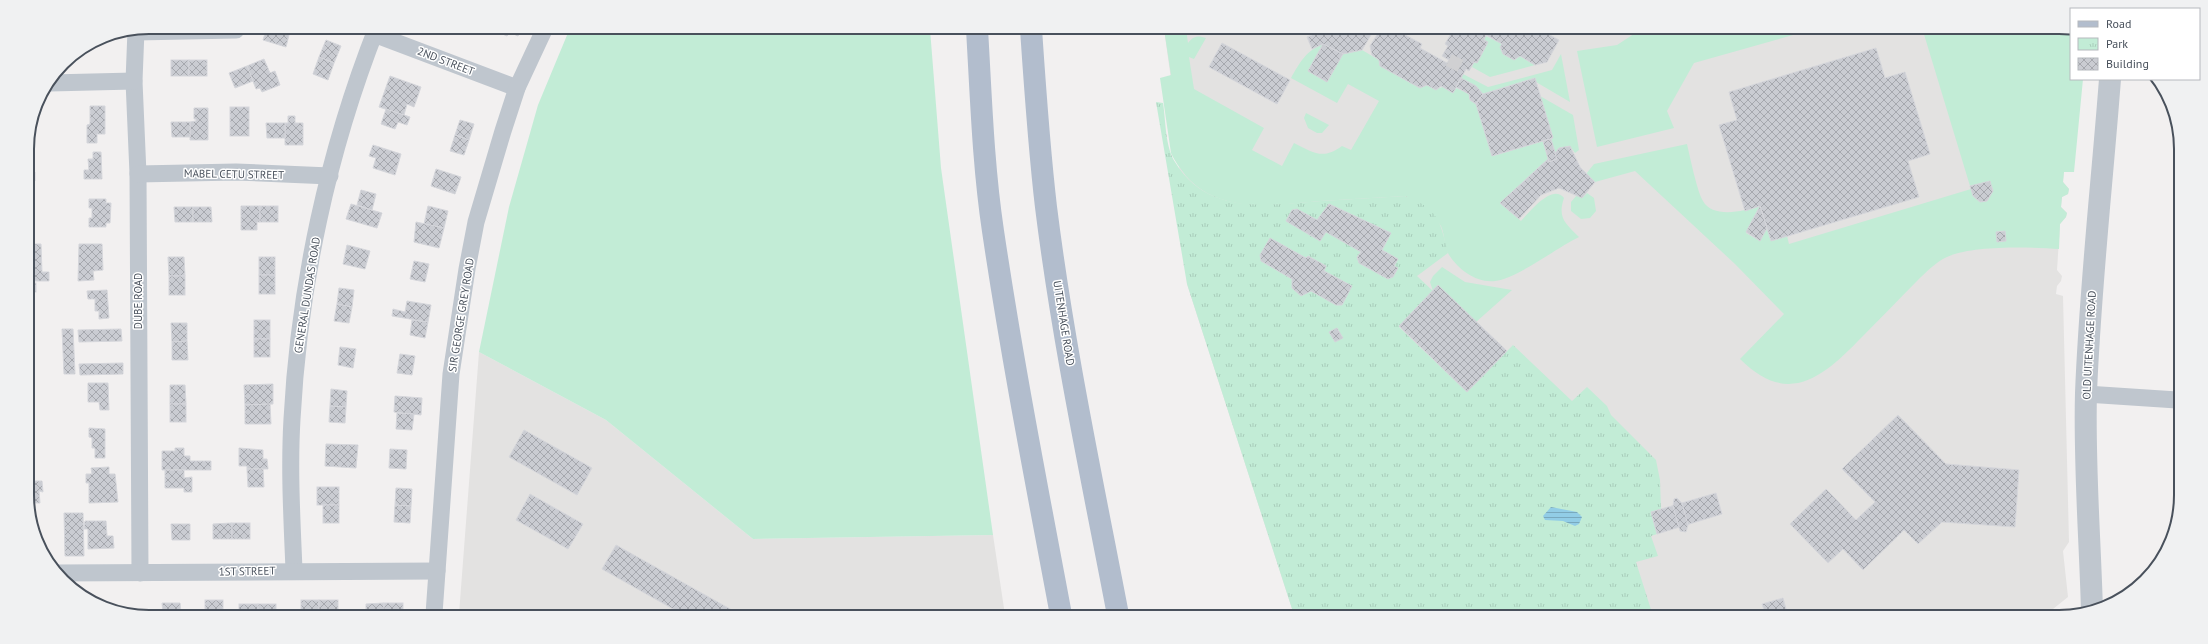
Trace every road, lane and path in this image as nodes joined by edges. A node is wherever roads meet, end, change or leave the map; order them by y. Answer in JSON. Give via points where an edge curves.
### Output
{"nodes":[{"id":1,"x":375,"y":34,"type":"edge"},
{"id":2,"x":383,"y":34,"type":"edge"},
{"id":3,"x":542,"y":34,"type":"edge"},
{"id":4,"x":976,"y":34,"type":"edge"},
{"id":5,"x":1031,"y":34,"type":"edge"},
{"id":6,"x":136,"y":35,"type":"edge"},
{"id":7,"x":2110,"y":80,"type":"edge"},
{"id":8,"x":134,"y":82,"type":"junction"},
{"id":9,"x":55,"y":83,"type":"edge"},
{"id":10,"x":517,"y":88,"type":"junction"},
{"id":11,"x":138,"y":174,"type":"junction"},
{"id":12,"x":330,"y":176,"type":"junction"},
{"id":13,"x":2086,"y":394,"type":"junction"},
{"id":14,"x":2174,"y":400,"type":"edge"},
{"id":15,"x":294,"y":570,"type":"junction"},
{"id":16,"x":437,"y":571,"type":"junction"},
{"id":17,"x":65,"y":573,"type":"edge"},
{"id":18,"x":140,"y":573,"type":"junction"},
{"id":19,"x":2092,"y":605,"type":"edge"},
{"id":20,"x":434,"y":610,"type":"edge"},
{"id":21,"x":1060,"y":610,"type":"edge"},
{"id":22,"x":1117,"y":610,"type":"edge"}],
"edges":[{"from":1,"to":12,"type":"street","name":"GENERAL DUNDAS ROAD","via":[[350,105]]},
{"from":2,"to":10,"type":"street","name":"2ND STREET"},
{"from":3,"to":10,"type":"street","name":"SIR GEORGE GREY ROAD"},
{"from":4,"to":21,"type":"main road","via":[[992,229],[1040,510]]},
{"from":5,"to":22,"type":"main road","name":"UITENHAGE ROAD","via":[[1038,134],[1055,269]]},
{"from":6,"to":8,"type":"street","name":"DUBE ROAD"},
{"from":7,"to":13,"type":"street","name":"OLD UITENHAGE ROAD"},
{"from":8,"to":9,"type":"street"},
{"from":8,"to":11,"type":"street","name":"DUBE ROAD"},
{"from":10,"to":16,"type":"street","name":"SIR GEORGE GREY ROAD","via":[[476,222],[460,310],[451,374]]},
{"from":11,"to":12,"type":"street","name":"MABEL CETU STREET","via":[[236,172]]},
{"from":11,"to":18,"type":"street","name":"DUBE ROAD"},
{"from":12,"to":15,"type":"street","name":"GENERAL DUNDAS ROAD","via":[[307,281],[295,370],[290,477]]},
{"from":13,"to":14,"type":"street"},
{"from":13,"to":19,"type":"street","name":"OLD UITENHAGE ROAD"},
{"from":15,"to":16,"type":"street","name":"1ST STREET"},
{"from":15,"to":18,"type":"street","name":"1ST STREET"},
{"from":16,"to":20,"type":"street","name":"SIR GEORGE GREY ROAD"},
{"from":17,"to":18,"type":"street","name":"1ST STREET"}]}
